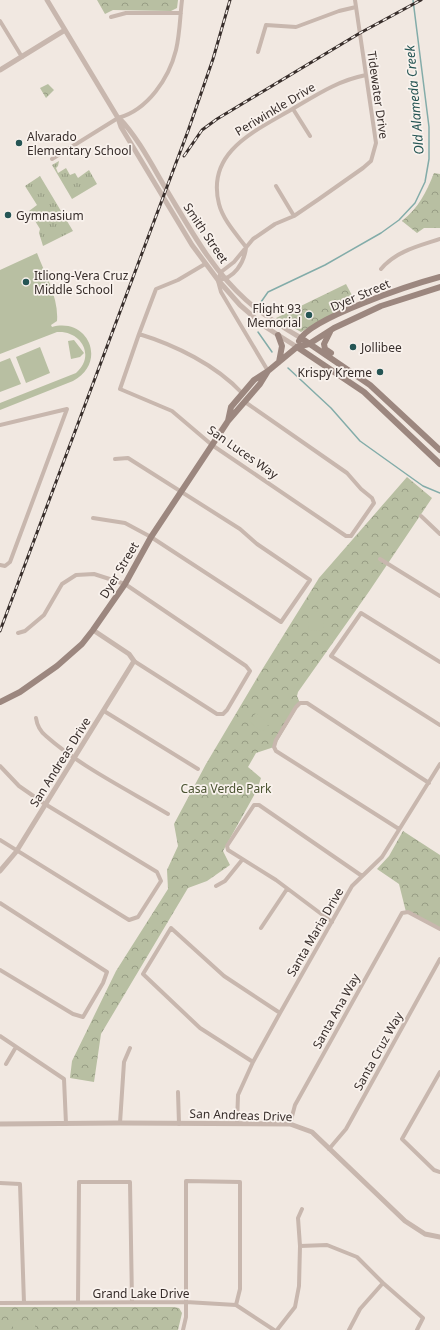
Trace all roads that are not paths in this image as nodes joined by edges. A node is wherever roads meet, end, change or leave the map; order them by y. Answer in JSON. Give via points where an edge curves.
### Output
{"nodes":[{"id":1,"x":47,"y":0,"type":"edge"},
{"id":2,"x":182,"y":0,"type":"edge"},
{"id":3,"x":355,"y":0,"type":"edge"},
{"id":4,"x":356,"y":7,"type":"junction"},
{"id":5,"x":181,"y":13,"type":"junction"},
{"id":6,"x":111,"y":17,"type":"dead end"},
{"id":7,"x":0,"y":21,"type":"edge"},
{"id":8,"x":65,"y":30,"type":"junction"},
{"id":9,"x":258,"y":52,"type":"dead end"},
{"id":10,"x":22,"y":57,"type":"junction"},
{"id":11,"x":0,"y":70,"type":"edge"},
{"id":12,"x":366,"y":75,"type":"junction"},
{"id":13,"x":293,"y":109,"type":"junction"},
{"id":14,"x":118,"y":118,"type":"junction"},
{"id":15,"x":310,"y":136,"type":"dead end"},
{"id":16,"x":52,"y":159,"type":"dead end"},
{"id":17,"x":276,"y":186,"type":"dead end"},
{"id":18,"x":294,"y":216,"type":"junction"},
{"id":19,"x":440,"y":239,"type":"edge"},
{"id":20,"x":246,"y":247,"type":"junction"},
{"id":21,"x":205,"y":264,"type":"junction"},
{"id":22,"x":381,"y":269,"type":"dead end"},
{"id":23,"x":221,"y":272,"type":"junction"},
{"id":24,"x":440,"y":277,"type":"edge"},
{"id":25,"x":226,"y":279,"type":"junction"},
{"id":26,"x":218,"y":280,"type":"junction"},
{"id":27,"x":440,"y":287,"type":"edge"},
{"id":28,"x":334,"y":328,"type":"junction"},
{"id":29,"x":139,"y":334,"type":"junction"},
{"id":30,"x":278,"y":335,"type":"junction"},
{"id":31,"x":301,"y":338,"type":"junction"},
{"id":32,"x":309,"y":344,"type":"junction"},
{"id":33,"x":297,"y":347,"type":"junction"},
{"id":34,"x":279,"y":362,"type":"junction"},
{"id":35,"x":268,"y":371,"type":"junction"},
{"id":36,"x":352,"y":371,"type":"junction"},
{"id":37,"x":242,"y":393,"type":"junction"},
{"id":38,"x":245,"y":402,"type":"junction"},
{"id":39,"x":228,"y":421,"type":"junction"},
{"id":40,"x":0,"y":425,"type":"edge"},
{"id":41,"x":212,"y":445,"type":"junction"},
{"id":42,"x":440,"y":450,"type":"edge"},
{"id":43,"x":115,"y":458,"type":"dead end"},
{"id":44,"x":440,"y":464,"type":"edge"},
{"id":45,"x":181,"y":492,"type":"junction"},
{"id":46,"x":421,"y":516,"type":"dead end"},
{"id":47,"x":93,"y":518,"type":"dead end"},
{"id":48,"x":440,"y":534,"type":"edge"},
{"id":49,"x":151,"y":537,"type":"junction"},
{"id":50,"x":380,"y":559,"type":"dead end"},
{"id":51,"x":0,"y":565,"type":"edge"},
{"id":52,"x":125,"y":584,"type":"junction"},
{"id":53,"x":440,"y":596,"type":"edge"},
{"id":54,"x":93,"y":630,"type":"junction"},
{"id":55,"x":18,"y":633,"type":"dead end"},
{"id":56,"x":134,"y":661,"type":"junction"},
{"id":57,"x":440,"y":662,"type":"edge"},
{"id":58,"x":0,"y":702,"type":"edge"},
{"id":59,"x":104,"y":710,"type":"junction"},
{"id":60,"x":36,"y":718,"type":"dead end"},
{"id":61,"x":440,"y":725,"type":"edge"},
{"id":62,"x":75,"y":758,"type":"junction"},
{"id":63,"x":440,"y":764,"type":"edge"},
{"id":64,"x":0,"y":766,"type":"edge"},
{"id":65,"x":198,"y":770,"type":"dead end"},
{"id":66,"x":428,"y":783,"type":"junction"},
{"id":67,"x":45,"y":804,"type":"junction"},
{"id":68,"x":168,"y":814,"type":"dead end"},
{"id":69,"x":399,"y":829,"type":"junction"},
{"id":70,"x":0,"y":840,"type":"edge"},
{"id":71,"x":16,"y":852,"type":"junction"},
{"id":72,"x":242,"y":860,"type":"junction"},
{"id":73,"x":0,"y":871,"type":"edge"},
{"id":74,"x":362,"y":876,"type":"junction"},
{"id":75,"x":216,"y":886,"type":"dead end"},
{"id":76,"x":287,"y":889,"type":"junction"},
{"id":77,"x":0,"y":903,"type":"edge"},
{"id":78,"x":332,"y":922,"type":"junction"},
{"id":79,"x":261,"y":928,"type":"dead end"},
{"id":80,"x":440,"y":929,"type":"edge"},
{"id":81,"x":440,"y":959,"type":"edge"},
{"id":82,"x":0,"y":970,"type":"edge"},
{"id":83,"x":280,"y":1013,"type":"junction"},
{"id":84,"x":0,"y":1036,"type":"edge"},
{"id":85,"x":16,"y":1047,"type":"junction"},
{"id":86,"x":130,"y":1048,"type":"dead end"},
{"id":87,"x":252,"y":1062,"type":"junction"},
{"id":88,"x":6,"y":1064,"type":"dead end"},
{"id":89,"x":440,"y":1072,"type":"edge"},
{"id":90,"x":178,"y":1092,"type":"dead end"},
{"id":91,"x":120,"y":1123,"type":"junction"},
{"id":92,"x":0,"y":1124,"type":"edge"},
{"id":93,"x":66,"y":1124,"type":"junction"},
{"id":94,"x":179,"y":1124,"type":"junction"},
{"id":95,"x":237,"y":1124,"type":"junction"},
{"id":96,"x":290,"y":1124,"type":"junction"},
{"id":97,"x":329,"y":1149,"type":"junction"},
{"id":98,"x":440,"y":1172,"type":"edge"},
{"id":99,"x":0,"y":1184,"type":"edge"},
{"id":100,"x":302,"y":1210,"type":"dead end"},
{"id":101,"x":440,"y":1237,"type":"edge"},
{"id":102,"x":300,"y":1246,"type":"junction"},
{"id":103,"x":383,"y":1283,"type":"junction"},
{"id":104,"x":132,"y":1302,"type":"junction"},
{"id":105,"x":186,"y":1302,"type":"junction"},
{"id":106,"x":0,"y":1303,"type":"edge"},
{"id":107,"x":24,"y":1303,"type":"junction"},
{"id":108,"x":78,"y":1303,"type":"junction"},
{"id":109,"x":236,"y":1305,"type":"junction"},
{"id":110,"x":183,"y":1330,"type":"edge"},
{"id":111,"x":276,"y":1330,"type":"edge"},
{"id":112,"x":349,"y":1330,"type":"edge"},
{"id":113,"x":417,"y":1330,"type":"edge"}],
"edges":[{"from":1,"to":8,"type":"street","name":"Smith Street"},
{"from":2,"to":5,"type":"street"},
{"from":3,"to":4,"type":"street","name":"Tidewater Drive"},
{"from":4,"to":9,"type":"street","via":[[296,27],[266,25]]},
{"from":4,"to":12,"type":"street","name":"Tidewater Drive"},
{"from":5,"to":6,"type":"street","via":[[126,13]]},
{"from":5,"to":14,"type":"street","via":[[176,50],[162,83],[140,107]]},
{"from":7,"to":10,"type":"street"},
{"from":8,"to":10,"type":"street"},
{"from":8,"to":14,"type":"street","name":"Smith Street"},
{"from":10,"to":11,"type":"street"},
{"from":12,"to":13,"type":"street","name":"Periwinkle Drive","via":[[348,79]]},
{"from":12,"to":18,"type":"street","name":"Tidewater Drive","via":[[376,143],[370,161]]},
{"from":13,"to":15,"type":"street"},
{"from":13,"to":20,"type":"street","name":"Periwinkle Drive","via":[[238,143],[221,166],[217,184],[219,204],[228,223]]},
{"from":14,"to":16,"type":"street"},
{"from":14,"to":21,"type":"street","name":"Smith Street","via":[[121,127]]},
{"from":14,"to":23,"type":"street","name":"Smith Street","via":[[141,147],[198,241]]},
{"from":17,"to":18,"type":"street"},
{"from":18,"to":20,"type":"street","name":"Tidewater Drive","via":[[275,224]]},
{"from":19,"to":22,"type":"street","via":[[407,250],[387,261]]},
{"from":20,"to":23,"type":"street","name":"Tidewater Drive","via":[[234,262]]},
{"from":20,"to":25,"type":"street","name":"Tidewater Drive","via":[[242,263]]},
{"from":21,"to":26,"type":"street","name":"Smith Street"},
{"from":21,"to":29,"type":"street","via":[[156,289]]},
{"from":23,"to":25,"type":"street","name":"Smith Street"},
{"from":23,"to":26,"type":"street","name":"Tidewater Drive"},
{"from":24,"to":31,"type":"main road","name":"Dyer Street","via":[[370,300],[336,316]]},
{"from":25,"to":26,"type":"street"},
{"from":25,"to":31,"type":"street","name":"Smith Street","via":[[246,300]]},
{"from":26,"to":30,"type":"street","name":"Smith Street","via":[[240,305]]},
{"from":26,"to":35,"type":"street","name":"Smith Street","via":[[221,292]]},
{"from":27,"to":28,"type":"main road","name":"Dyer Street","via":[[381,306]]},
{"from":28,"to":32,"type":"main road","name":"Dyer Street"},
{"from":28,"to":36,"type":"main road","via":[[324,341],[325,349]]},
{"from":29,"to":37,"type":"street","via":[[176,348],[210,367]]},
{"from":29,"to":41,"type":"street","name":"San Luces Way","via":[[120,389],[172,411]]},
{"from":30,"to":33,"type":"street","name":"Smith Street"},
{"from":30,"to":34,"type":"main road","via":[[282,346]]},
{"from":31,"to":32,"type":"main road"},
{"from":31,"to":33,"type":"main road","name":"Dyer Street"},
{"from":32,"to":33,"type":"main road","name":"Dyer Street"},
{"from":32,"to":36,"type":"main road"},
{"from":33,"to":34,"type":"main road","name":"Dyer Street"},
{"from":33,"to":44,"type":"main road","via":[[364,392]]},
{"from":34,"to":35,"type":"main road","name":"Dyer Street"},
{"from":35,"to":37,"type":"main road","name":"Dyer Street","via":[[254,380]]},
{"from":35,"to":38,"type":"main road","name":"Dyer Street"},
{"from":36,"to":42,"type":"main road"},
{"from":37,"to":39,"type":"main road","name":"Dyer Street","via":[[231,407]]},
{"from":38,"to":39,"type":"main road","name":"Dyer Street"},
{"from":38,"to":41,"type":"street","name":"San Luces Way","via":[[347,472],[372,498],[374,503],[351,536],[346,536],[301,508],[275,486]]},
{"from":39,"to":41,"type":"main road","name":"Dyer Street"},
{"from":40,"to":51,"type":"street","via":[[67,409],[10,562],[5,566]]},
{"from":41,"to":45,"type":"main road","name":"Dyer Street"},
{"from":43,"to":45,"type":"street","via":[[128,458]]},
{"from":45,"to":49,"type":"main road","name":"Dyer Street"},
{"from":45,"to":49,"type":"street","via":[[240,529],[257,544],[310,580],[281,622]]},
{"from":46,"to":48,"type":"street"},
{"from":47,"to":49,"type":"street","via":[[125,523]]},
{"from":49,"to":52,"type":"main road","name":"Dyer Street"},
{"from":50,"to":53,"type":"street"},
{"from":52,"to":54,"type":"main road","name":"Dyer Street"},
{"from":52,"to":55,"type":"street","via":[[94,574],[76,575],[62,584],[44,615],[25,631]]},
{"from":52,"to":56,"type":"street","via":[[250,671],[227,710],[223,714],[217,714]]},
{"from":54,"to":56,"type":"street","via":[[129,654]]},
{"from":54,"to":58,"type":"main road","name":"Dyer Street","via":[[58,666],[20,692]]},
{"from":56,"to":59,"type":"street","name":"San Andreas Drive"},
{"from":57,"to":61,"type":"street","via":[[361,613],[331,656]]},
{"from":59,"to":62,"type":"street","name":"San Andreas Drive"},
{"from":59,"to":65,"type":"street"},
{"from":60,"to":62,"type":"street","via":[[37,725],[45,736]]},
{"from":62,"to":67,"type":"street","name":"San Andreas Drive"},
{"from":62,"to":68,"type":"street"},
{"from":63,"to":66,"type":"street","name":"Santa Maria Drive"},
{"from":64,"to":67,"type":"street","via":[[19,786]]},
{"from":66,"to":69,"type":"street","name":"Santa Maria Drive"},
{"from":66,"to":69,"type":"street","via":[[307,704],[300,703],[296,707],[276,740],[276,751]]},
{"from":67,"to":71,"type":"street","name":"San Andreas Drive"},
{"from":67,"to":71,"type":"street","via":[[157,872],[161,881],[138,917],[129,920]]},
{"from":69,"to":74,"type":"street","name":"Santa Maria Drive","via":[[382,857]]},
{"from":70,"to":71,"type":"street"},
{"from":71,"to":73,"type":"street","name":"San Andreas Drive"},
{"from":72,"to":74,"type":"street","via":[[228,850],[227,846],[254,805],[259,805]]},
{"from":72,"to":75,"type":"street","via":[[225,881]]},
{"from":72,"to":76,"type":"street"},
{"from":74,"to":78,"type":"street","name":"Santa Maria Drive","via":[[352,886]]},
{"from":76,"to":78,"type":"street"},
{"from":76,"to":79,"type":"street"},
{"from":77,"to":82,"type":"street","via":[[107,972],[82,1017]]},
{"from":78,"to":83,"type":"street","name":"Santa Maria Drive"},
{"from":80,"to":96,"type":"street","name":"Santa Ana Way","via":[[406,912],[402,913],[295,1105]]},
{"from":81,"to":97,"type":"street","name":"Santa Cruz Way","via":[[346,1129]]},
{"from":83,"to":87,"type":"street","name":"Santa Maria Drive"},
{"from":83,"to":87,"type":"street","via":[[224,976],[171,928],[143,974],[200,1028]]},
{"from":84,"to":85,"type":"street"},
{"from":85,"to":88,"type":"street"},
{"from":85,"to":93,"type":"street","via":[[64,1079]]},
{"from":86,"to":91,"type":"street","via":[[124,1062]]},
{"from":87,"to":95,"type":"street","name":"Santa Maria Drive","via":[[238,1095]]},
{"from":89,"to":98,"type":"street","via":[[402,1139],[434,1170]]},
{"from":90,"to":94,"type":"street"},
{"from":91,"to":93,"type":"street","name":"San Andreas Drive"},
{"from":91,"to":94,"type":"street","name":"San Andreas Drive"},
{"from":92,"to":93,"type":"street","name":"San Andreas Drive"},
{"from":94,"to":95,"type":"street","name":"San Andreas Drive"},
{"from":95,"to":96,"type":"street","name":"San Andreas Drive"},
{"from":96,"to":97,"type":"street","name":"San Andreas Drive","via":[[312,1132]]},
{"from":97,"to":101,"type":"street","name":"San Andreas Drive","via":[[405,1221],[425,1234]]},
{"from":99,"to":107,"type":"street","via":[[20,1184]]},
{"from":100,"to":102,"type":"street","via":[[298,1218]]},
{"from":102,"to":103,"type":"street","via":[[327,1245],[357,1257]]},
{"from":102,"to":111,"type":"street","via":[[299,1286],[295,1307]]},
{"from":103,"to":112,"type":"street","via":[[360,1309]]},
{"from":103,"to":113,"type":"street","via":[[423,1318]]},
{"from":104,"to":105,"type":"street","name":"Grand Lake Drive"},
{"from":104,"to":108,"type":"street","name":"Grand Lake Drive"},
{"from":104,"to":108,"type":"street","via":[[130,1182],[79,1182]]},
{"from":105,"to":109,"type":"street","name":"Grand Lake Drive"},
{"from":105,"to":109,"type":"street","via":[[186,1181],[240,1182],[240,1289]]},
{"from":105,"to":110,"type":"street"},
{"from":106,"to":107,"type":"street","name":"Grand Lake Drive"},
{"from":107,"to":108,"type":"street","name":"Grand Lake Drive"},
{"from":109,"to":111,"type":"street","name":"Grand Lake Drive"}]}
